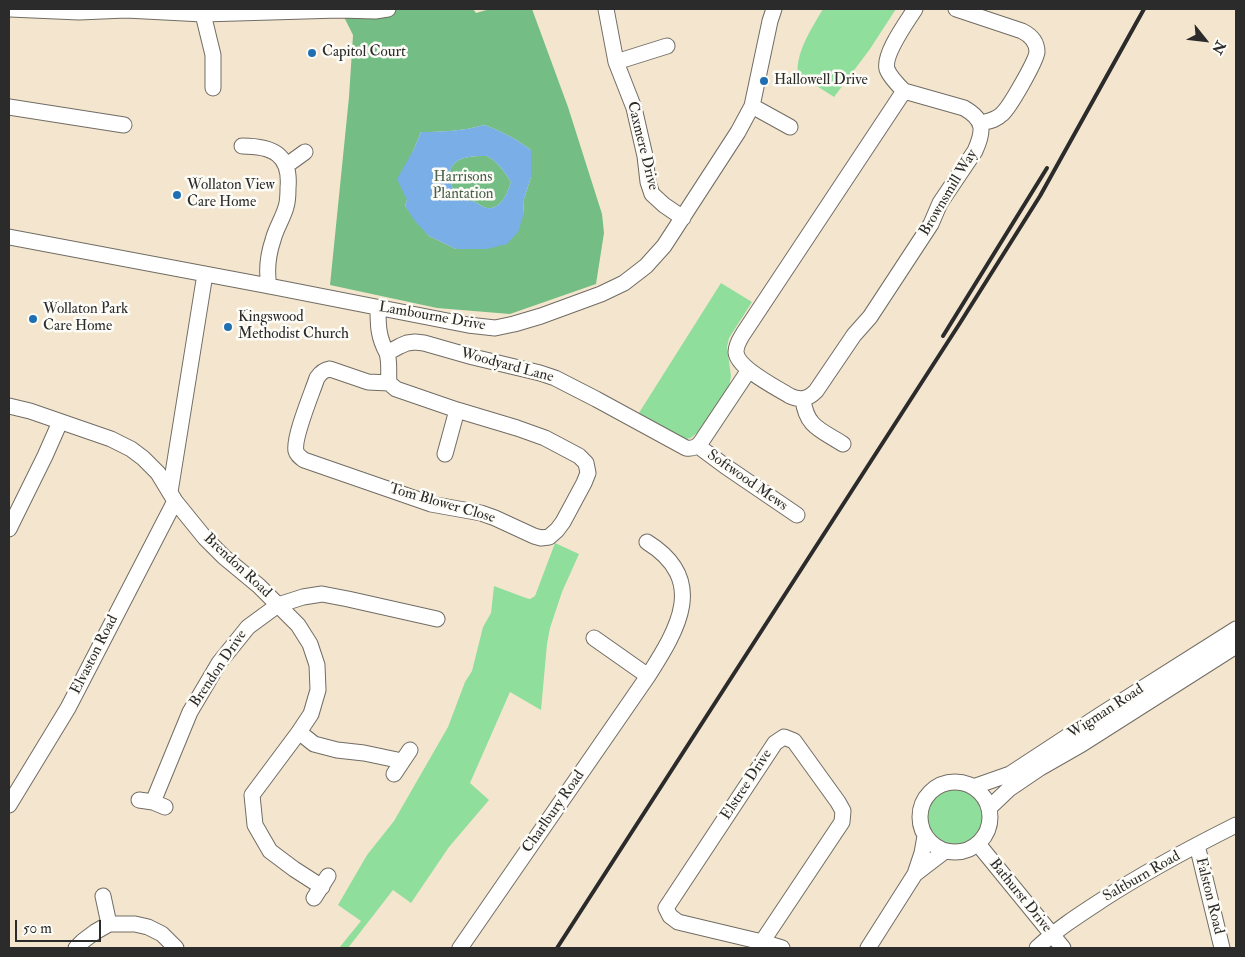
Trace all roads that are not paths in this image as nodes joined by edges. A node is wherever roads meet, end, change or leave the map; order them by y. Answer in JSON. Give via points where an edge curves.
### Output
{"nodes":[{"id":1,"x":10,"y":9,"type":"edge"},
{"id":2,"x":388,"y":9,"type":"edge"},
{"id":3,"x":606,"y":9,"type":"edge"},
{"id":4,"x":774,"y":9,"type":"edge"},
{"id":5,"x":915,"y":9,"type":"edge"},
{"id":6,"x":956,"y":9,"type":"edge"},
{"id":7,"x":203,"y":14,"type":"junction"},
{"id":8,"x":667,"y":46,"type":"dead end"},
{"id":9,"x":616,"y":62,"type":"junction"},
{"id":10,"x":209,"y":80,"type":"dead end"},
{"id":11,"x":904,"y":91,"type":"junction"},
{"id":12,"x":752,"y":106,"type":"junction"},
{"id":13,"x":9,"y":107,"type":"edge"},
{"id":14,"x":981,"y":123,"type":"junction"},
{"id":15,"x":124,"y":125,"type":"dead end"},
{"id":16,"x":790,"y":126,"type":"dead end"},
{"id":17,"x":242,"y":146,"type":"dead end"},
{"id":18,"x":305,"y":152,"type":"dead end"},
{"id":19,"x":287,"y":165,"type":"junction"},
{"id":20,"x":683,"y":218,"type":"junction"},
{"id":21,"x":9,"y":237,"type":"edge"},
{"id":22,"x":205,"y":274,"type":"junction"},
{"id":23,"x":269,"y":286,"type":"junction"},
{"id":24,"x":378,"y":308,"type":"junction"},
{"id":25,"x":387,"y":353,"type":"junction"},
{"id":26,"x":749,"y":370,"type":"junction"},
{"id":27,"x":389,"y":383,"type":"junction"},
{"id":28,"x":803,"y":399,"type":"junction"},
{"id":29,"x":9,"y":406,"type":"edge"},
{"id":30,"x":457,"y":410,"type":"junction"},
{"id":31,"x":60,"y":422,"type":"junction"},
{"id":32,"x":843,"y":444,"type":"dead end"},
{"id":33,"x":696,"y":445,"type":"junction"},
{"id":34,"x":446,"y":454,"type":"dead end"},
{"id":35,"x":172,"y":497,"type":"junction"},
{"id":36,"x":797,"y":516,"type":"dead end"},
{"id":37,"x":9,"y":529,"type":"edge"},
{"id":38,"x":647,"y":542,"type":"dead end"},
{"id":39,"x":278,"y":605,"type":"junction"},
{"id":40,"x":439,"y":620,"type":"dead end"},
{"id":41,"x":1236,"y":629,"type":"edge"},
{"id":42,"x":594,"y":638,"type":"dead end"},
{"id":43,"x":1236,"y":646,"type":"edge"},
{"id":44,"x":648,"y":676,"type":"junction"},
{"id":45,"x":299,"y":732,"type":"junction"},
{"id":46,"x":394,"y":774,"type":"dead end"},
{"id":47,"x":973,"y":787,"type":"junction"},
{"id":48,"x":152,"y":803,"type":"dead end"},
{"id":49,"x":9,"y":805,"type":"edge"},
{"id":50,"x":989,"y":808,"type":"junction"},
{"id":51,"x":1236,"y":825,"type":"edge"},
{"id":52,"x":926,"y":836,"type":"junction"},
{"id":53,"x":978,"y":844,"type":"junction"},
{"id":54,"x":1197,"y":844,"type":"junction"},
{"id":55,"x":945,"y":851,"type":"junction"},
{"id":56,"x":915,"y":874,"type":"junction"},
{"id":57,"x":321,"y":887,"type":"dead end"},
{"id":58,"x":103,"y":896,"type":"dead end"},
{"id":59,"x":109,"y":924,"type":"junction"},
{"id":60,"x":1051,"y":936,"type":"junction"},
{"id":61,"x":762,"y":942,"type":"junction"},
{"id":62,"x":76,"y":948,"type":"edge"},
{"id":63,"x":176,"y":948,"type":"edge"},
{"id":64,"x":460,"y":948,"type":"edge"},
{"id":65,"x":782,"y":948,"type":"edge"},
{"id":66,"x":868,"y":948,"type":"edge"},
{"id":67,"x":1038,"y":948,"type":"edge"},
{"id":68,"x":1062,"y":948,"type":"edge"},
{"id":69,"x":1222,"y":948,"type":"edge"}],
"edges":[{"from":1,"to":7,"type":"street"},
{"from":2,"to":7,"type":"street"},
{"from":3,"to":9,"type":"street","name":"Caxmere Drive"},
{"from":4,"to":12,"type":"street","name":"Lambourne Drive"},
{"from":5,"to":11,"type":"street","via":[[891,48],[887,62],[889,73]]},
{"from":6,"to":14,"type":"street","via":[[1030,35],[1037,50],[1003,114]]},
{"from":7,"to":10,"type":"street","via":[[213,55]]},
{"from":8,"to":9,"type":"street"},
{"from":9,"to":20,"type":"street","name":"Caxmere Drive","via":[[634,108],[652,194]]},
{"from":11,"to":14,"type":"street","via":[[964,108]]},
{"from":11,"to":26,"type":"street","via":[[743,334],[736,352],[740,362]]},
{"from":12,"to":16,"type":"street"},
{"from":12,"to":20,"type":"street","name":"Lambourne Drive"},
{"from":13,"to":15,"type":"street"},
{"from":14,"to":28,"type":"street","name":"Brownsmill Way","via":[[982,134],[975,151],[940,203],[931,224],[821,385]]},
{"from":17,"to":19,"type":"street","via":[[270,150]]},
{"from":18,"to":19,"type":"street"},
{"from":19,"to":23,"type":"street","via":[[286,206],[271,246],[267,275]]},
{"from":20,"to":24,"type":"street","name":"Lambourne Drive","via":[[646,266],[624,283],[514,324],[495,328],[468,326]]},
{"from":21,"to":22,"type":"street","name":"Lambourne Drive"},
{"from":22,"to":23,"type":"street","name":"Lambourne Drive"},
{"from":22,"to":35,"type":"street","name":"Elvaston Road"},
{"from":23,"to":24,"type":"street","name":"Lambourne Drive"},
{"from":24,"to":25,"type":"street","via":[[379,332]]},
{"from":25,"to":27,"type":"street"},
{"from":25,"to":33,"type":"street","name":"Woodyard Lane","via":[[407,344],[424,343],[540,373],[579,390],[686,448]]},
{"from":26,"to":28,"type":"street","via":[[790,396]]},
{"from":26,"to":33,"type":"street"},
{"from":27,"to":30,"type":"street","name":"Tom Blower Close","via":[[396,389]]},
{"from":27,"to":30,"type":"street","name":"Tom Blower Close","via":[[368,382],[330,369],[320,374],[296,438],[299,456],[431,504],[488,516],[534,536],[549,537],[563,522],[584,483],[588,473],[586,463],[545,438]]},
{"from":28,"to":32,"type":"street","via":[[811,422]]},
{"from":29,"to":31,"type":"street","name":"Brendon Road"},
{"from":30,"to":34,"type":"street"},
{"from":31,"to":35,"type":"street","name":"Brendon Road","via":[[131,449],[158,473]]},
{"from":31,"to":37,"type":"street"},
{"from":33,"to":36,"type":"street","name":"Softwood Mews"},
{"from":35,"to":39,"type":"street","name":"Brendon Road","via":[[205,538]]},
{"from":35,"to":49,"type":"street","name":"Elvaston Road","via":[[68,708]]},
{"from":38,"to":44,"type":"street","name":"Charlbury Road","via":[[660,550],[679,573],[683,594],[680,616],[672,636]]},
{"from":39,"to":40,"type":"street","name":"Brendon Drive","via":[[322,594]]},
{"from":39,"to":45,"type":"street","name":"Brendon Road","via":[[298,625],[310,644],[317,666],[318,690],[311,714]]},
{"from":39,"to":48,"type":"street","name":"Brendon Drive","via":[[248,627],[220,663],[190,712]]},
{"from":41,"to":47,"type":"street","name":"Wigman Road","via":[[1010,774]]},
{"from":42,"to":44,"type":"street"},
{"from":43,"to":50,"type":"street","name":"Wigman Road","via":[[1040,768],[1009,789]]},
{"from":44,"to":64,"type":"street","name":"Charlbury Road"},
{"from":45,"to":46,"type":"street","via":[[314,744],[337,750],[406,755]]},
{"from":45,"to":57,"type":"street","name":"Brendon Road","via":[[252,795],[252,804],[255,825],[270,850]]},
{"from":47,"to":50,"type":"street"},
{"from":47,"to":52,"type":"street","via":[[950,780],[930,789],[924,796],[920,812],[920,824]]},
{"from":50,"to":53,"type":"street","via":[[990,822]]},
{"from":51,"to":54,"type":"street","name":"Saltburn Road"},
{"from":52,"to":55,"type":"street"},
{"from":52,"to":56,"type":"street"},
{"from":53,"to":55,"type":"street","via":[[961,852]]},
{"from":53,"to":60,"type":"street","name":"Bathurst Drive"},
{"from":54,"to":60,"type":"street","name":"Saltburn Road","via":[[1123,886]]},
{"from":54,"to":69,"type":"street","name":"Falston Road"},
{"from":55,"to":56,"type":"street"},
{"from":56,"to":66,"type":"street"},
{"from":58,"to":59,"type":"street"},
{"from":59,"to":62,"type":"street"},
{"from":59,"to":63,"type":"street","via":[[148,927],[162,934]]},
{"from":60,"to":67,"type":"street","name":"Saltburn Road"},
{"from":60,"to":68,"type":"street","name":"Bathurst Drive"},
{"from":61,"to":61,"type":"street","name":"Elstree Drive","via":[[678,922],[666,908],[775,743],[784,737],[794,741],[838,802],[843,811],[842,822]]},
{"from":61,"to":65,"type":"street","name":"Elstree Drive"}]}
